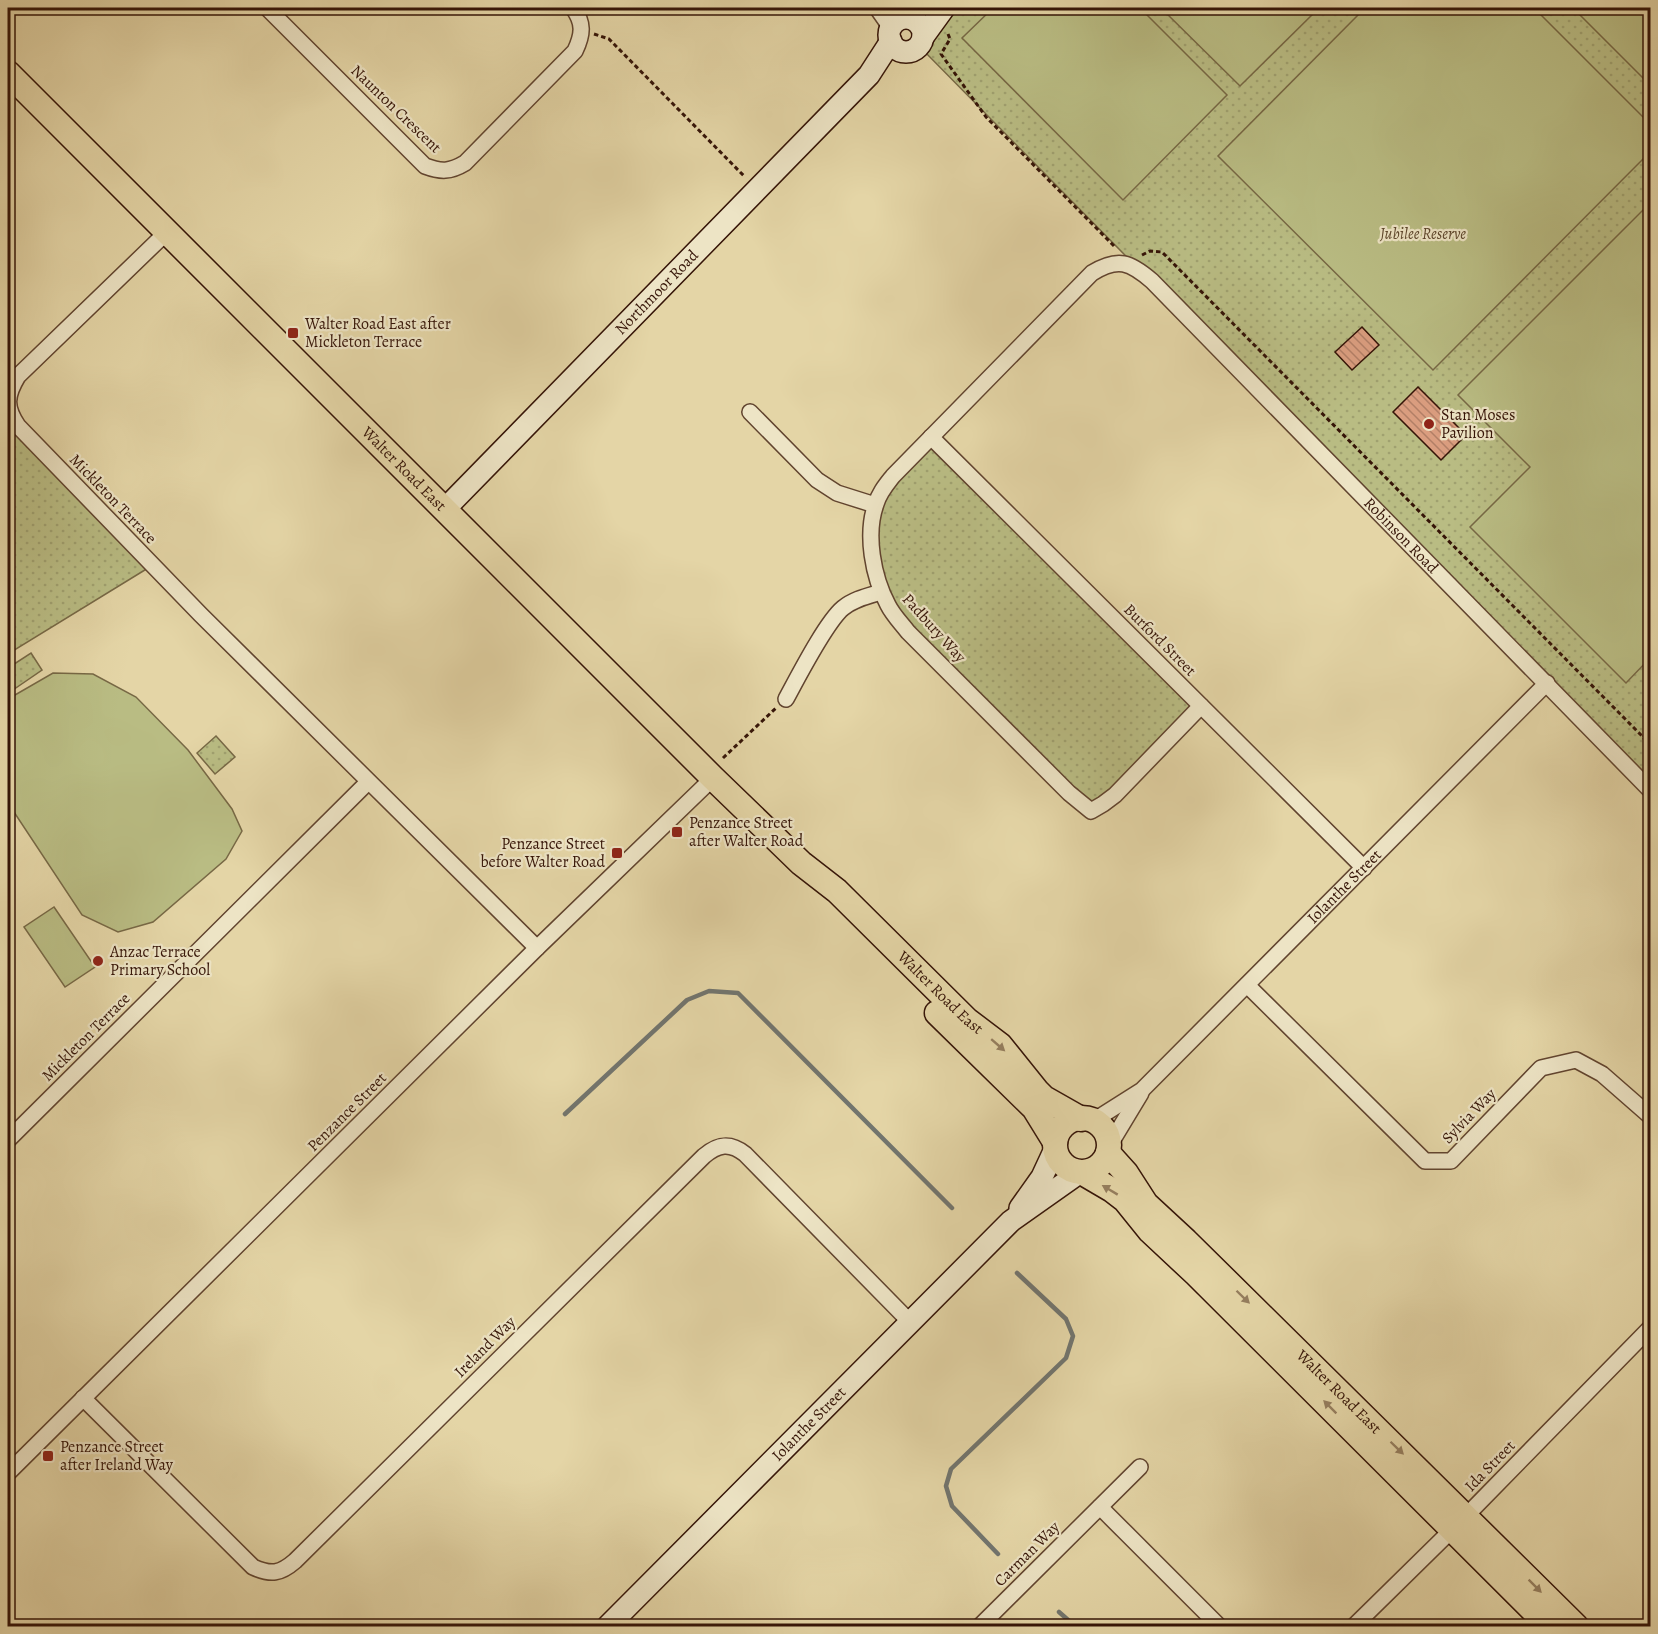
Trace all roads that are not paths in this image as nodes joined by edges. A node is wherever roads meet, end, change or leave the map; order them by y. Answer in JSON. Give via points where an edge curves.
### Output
{"nodes":[{"id":1,"x":267,"y":8,"type":"edge"},
{"id":2,"x":573,"y":8,"type":"edge"},
{"id":3,"x":879,"y":8,"type":"edge"},
{"id":4,"x":930,"y":8,"type":"edge"},
{"id":5,"x":945,"y":18,"type":"edge"},
{"id":6,"x":898,"y":27,"type":"junction"},
{"id":7,"x":916,"y":44,"type":"junction"},
{"id":8,"x":8,"y":73,"type":"edge"},
{"id":9,"x":869,"y":75,"type":"junction"},
{"id":10,"x":167,"y":232,"type":"junction"},
{"id":11,"x":1152,"y":281,"type":"joint"},
{"id":12,"x":750,"y":412,"type":"dead end"},
{"id":13,"x":931,"y":437,"type":"junction"},
{"id":14,"x":875,"y":505,"type":"junction"},
{"id":15,"x":445,"y":509,"type":"junction"},
{"id":16,"x":881,"y":592,"type":"junction"},
{"id":17,"x":1547,"y":683,"type":"junction"},
{"id":18,"x":786,"y":699,"type":"road end"},
{"id":19,"x":1201,"y":706,"type":"junction"},
{"id":20,"x":718,"y":768,"type":"junction"},
{"id":21,"x":368,"y":782,"type":"junction"},
{"id":22,"x":1648,"y":782,"type":"edge"},
{"id":23,"x":801,"y":862,"type":"junction"},
{"id":24,"x":1364,"y":868,"type":"junction"},
{"id":25,"x":537,"y":948,"type":"junction"},
{"id":26,"x":1247,"y":986,"type":"junction"},
{"id":27,"x":1142,"y":1090,"type":"junction"},
{"id":28,"x":1650,"y":1116,"type":"edge"},
{"id":29,"x":1087,"y":1120,"type":"junction"},
{"id":30,"x":8,"y":1140,"type":"edge"},
{"id":31,"x":1055,"y":1145,"type":"junction"},
{"id":32,"x":1109,"y":1149,"type":"junction"},
{"id":33,"x":1081,"y":1173,"type":"junction"},
{"id":34,"x":1011,"y":1221,"type":"junction"},
{"id":35,"x":910,"y":1322,"type":"junction"},
{"id":36,"x":1650,"y":1328,"type":"edge"},
{"id":37,"x":83,"y":1398,"type":"junction"},
{"id":38,"x":1140,"y":1467,"type":"dead end"},
{"id":39,"x":8,"y":1473,"type":"edge"},
{"id":40,"x":1100,"y":1506,"type":"junction"},
{"id":41,"x":1459,"y":1523,"type":"junction"},
{"id":42,"x":608,"y":1626,"type":"edge"},
{"id":43,"x":980,"y":1626,"type":"edge"},
{"id":44,"x":1219,"y":1626,"type":"edge"},
{"id":45,"x":1354,"y":1626,"type":"edge"},
{"id":46,"x":1549,"y":1626,"type":"edge"},
{"id":47,"x":1576,"y":1626,"type":"edge"}],
"edges":[{"from":1,"to":2,"type":"street","name":"Naunton Crescent","via":[[425,166],[439,171],[452,171],[471,157],[575,51],[582,30],[581,19]]},
{"from":3,"to":6,"type":"street"},
{"from":4,"to":6,"type":"street"},
{"from":5,"to":7,"type":"street"},
{"from":6,"to":7,"type":"street","via":[[920,26]]},
{"from":6,"to":7,"type":"street","via":[[896,48]]},
{"from":6,"to":9,"type":"street"},
{"from":7,"to":9,"type":"street"},
{"from":8,"to":10,"type":"main road","name":"Walter Road East"},
{"from":9,"to":15,"type":"street","name":"Northmoor Road"},
{"from":10,"to":15,"type":"main road","name":"Walter Road East"},
{"from":10,"to":21,"type":"street","name":"Mickleton Terrace","via":[[18,375],[9,390],[11,415],[201,615]]},
{"from":11,"to":13,"type":"street","name":"Padbury Way","via":[[1128,264],[1109,264],[1092,273]]},
{"from":11,"to":17,"type":"street","name":"Robinson Road"},
{"from":12,"to":14,"type":"street","via":[[817,480],[837,493]]},
{"from":13,"to":14,"type":"street","name":"Padbury Way","via":[[882,489]]},
{"from":13,"to":19,"type":"street","name":"Burford Street"},
{"from":14,"to":16,"type":"street","name":"Padbury Way","via":[[873,560]]},
{"from":15,"to":20,"type":"main road","name":"Walter Road East"},
{"from":16,"to":18,"type":"street","via":[[859,598],[842,609]]},
{"from":16,"to":19,"type":"street","name":"Padbury Way","via":[[908,632],[1091,811],[1115,795]]},
{"from":17,"to":22,"type":"street","name":"Robinson Road"},
{"from":17,"to":24,"type":"street","name":"Iolanthe Street"},
{"from":19,"to":24,"type":"street","name":"Burford Street"},
{"from":20,"to":23,"type":"main road","name":"Walter Road East"},
{"from":20,"to":25,"type":"street","name":"Penzance Street"},
{"from":21,"to":25,"type":"street","name":"Mickleton Terrace"},
{"from":21,"to":30,"type":"street","name":"Mickleton Terrace"},
{"from":23,"to":29,"type":"main road","name":"Walter Road East","one_way":true,"via":[[837,891],[967,1020],[1000,1045],[1036,1091]]},
{"from":23,"to":31,"type":"main road","name":"Walter Road East","via":[[824,901],[1034,1108]]},
{"from":24,"to":26,"type":"street","name":"Iolanthe Street"},
{"from":25,"to":37,"type":"street","name":"Penzance Street"},
{"from":26,"to":27,"type":"street","name":"Iolanthe Street"},
{"from":26,"to":28,"type":"street","name":"Sylvia Way","via":[[1425,1161],[1451,1161],[1540,1068],[1576,1060],[1602,1074]]},
{"from":27,"to":29,"type":"street","name":"Iolanthe Street"},
{"from":27,"to":32,"type":"street","name":"Iolanthe Street"},
{"from":29,"to":31,"type":"main road","via":[[1071,1120],[1064,1125],[1058,1131]]},
{"from":29,"to":32,"type":"main road","via":[[1104,1130]]},
{"from":31,"to":33,"type":"main road","via":[[1062,1164]]},
{"from":31,"to":34,"type":"street","name":"Iolanthe Street","via":[[1042,1178]]},
{"from":32,"to":33,"type":"main road","via":[[1101,1164]]},
{"from":32,"to":41,"type":"main road","name":"Walter Road East","one_way":true,"via":[[1146,1204]]},
{"from":33,"to":34,"type":"street","name":"Iolanthe Street"},
{"from":41,"to":33,"type":"main road","name":"Walter Road East","one_way":true,"via":[[1150,1231],[1125,1200]]},
{"from":34,"to":35,"type":"street","name":"Iolanthe Street"},
{"from":35,"to":37,"type":"street","name":"Ireland Way","via":[[745,1154],[730,1145],[721,1145],[712,1148],[295,1561],[276,1574],[253,1568]]},
{"from":35,"to":42,"type":"street","name":"Iolanthe Street"},
{"from":36,"to":41,"type":"street","name":"Ida Street"},
{"from":37,"to":39,"type":"street","name":"Penzance Street"},
{"from":38,"to":40,"type":"street","name":"Carman Way"},
{"from":40,"to":43,"type":"street","name":"Carman Way"},
{"from":40,"to":44,"type":"street"},
{"from":41,"to":45,"type":"street","name":"Ida Street"},
{"from":41,"to":46,"type":"main road","name":"Walter Road East"},
{"from":41,"to":47,"type":"main road","name":"Walter Road East","one_way":true}]}
